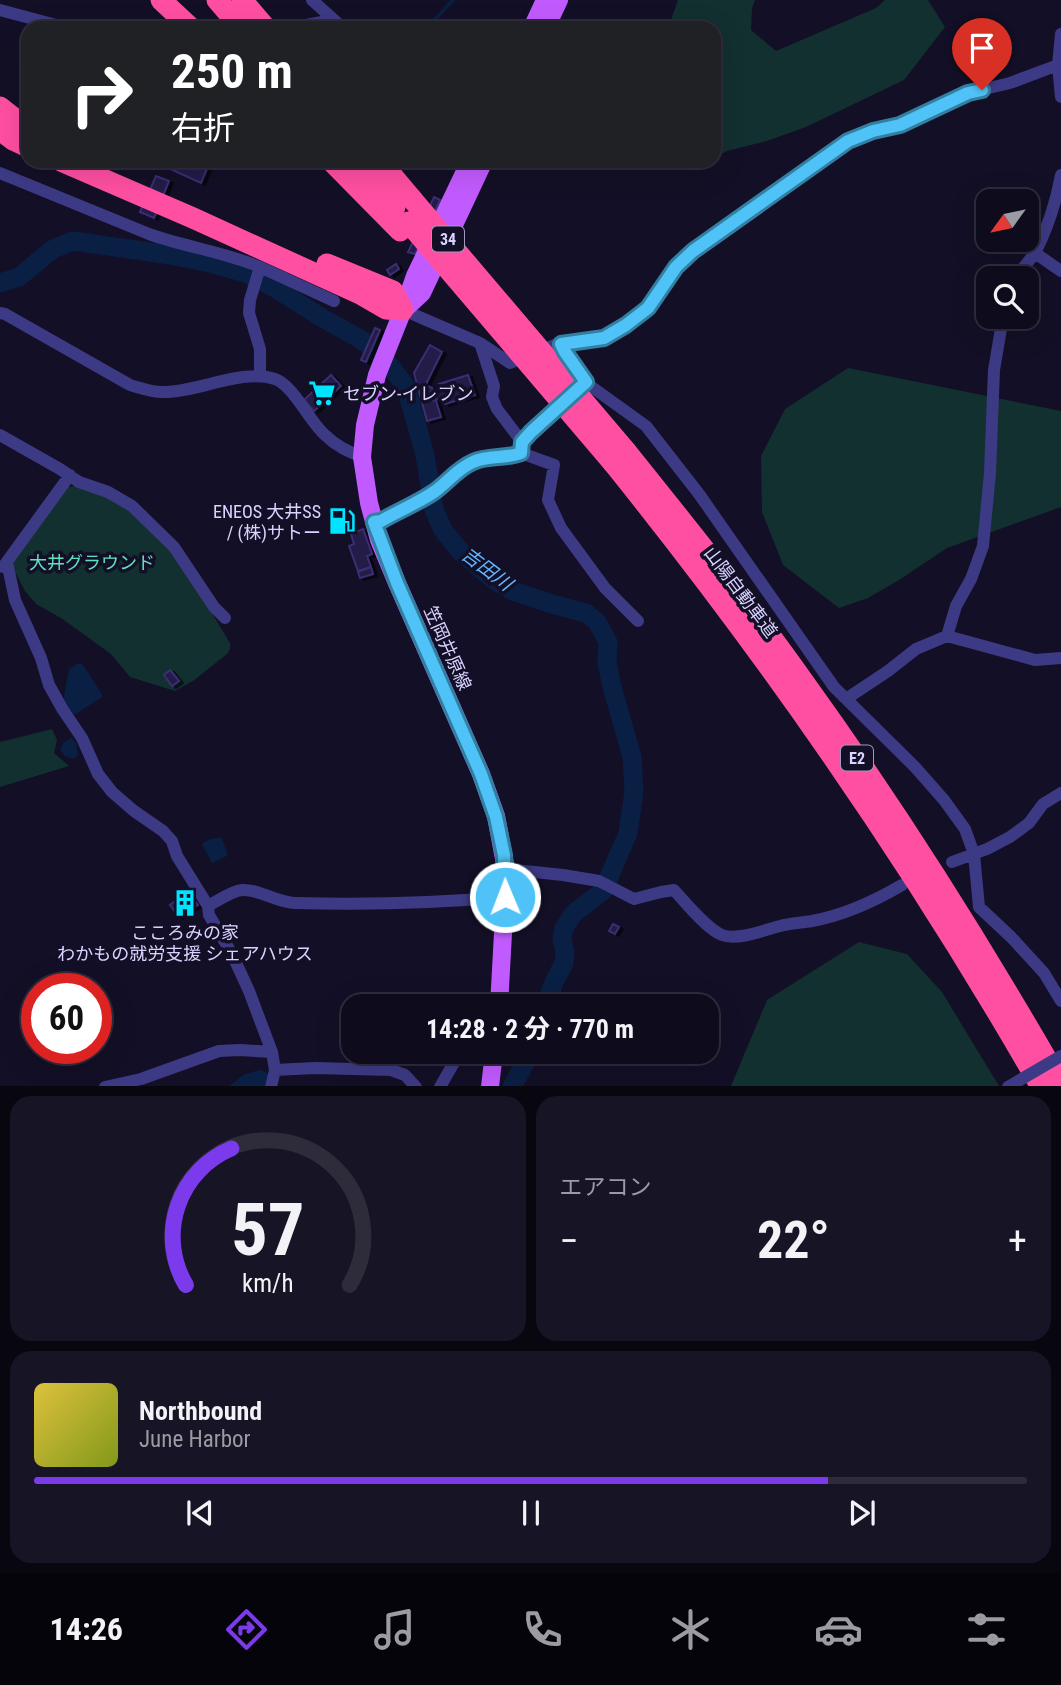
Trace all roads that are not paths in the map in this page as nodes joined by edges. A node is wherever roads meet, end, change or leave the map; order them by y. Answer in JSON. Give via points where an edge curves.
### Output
{"nodes":[{"id":1,"x":161,"y":0,"type":"edge"},
{"id":2,"x":217,"y":0,"type":"edge"},
{"id":3,"x":242,"y":0,"type":"edge"},
{"id":4,"x":312,"y":0,"type":"edge"},
{"id":5,"x":545,"y":0,"type":"edge"},
{"id":6,"x":559,"y":0,"type":"edge"},
{"id":7,"x":0,"y":10,"type":"edge"},
{"id":8,"x":41,"y":21,"type":"edge"},
{"id":9,"x":184,"y":21,"type":"edge"},
{"id":10,"x":235,"y":21,"type":"edge"},
{"id":11,"x":260,"y":21,"type":"edge"},
{"id":12,"x":335,"y":21,"type":"edge"},
{"id":13,"x":535,"y":21,"type":"edge"},
{"id":14,"x":549,"y":21,"type":"edge"},
{"id":15,"x":1061,"y":34,"type":"edge"},
{"id":16,"x":1058,"y":65,"type":"junction"},
{"id":17,"x":1061,"y":97,"type":"edge"},
{"id":18,"x":0,"y":107,"type":"edge"},
{"id":19,"x":21,"y":124,"type":"edge"},
{"id":20,"x":0,"y":130,"type":"edge"},
{"id":21,"x":21,"y":144,"type":"edge"},
{"id":22,"x":77,"y":168,"type":"edge"},
{"id":23,"x":105,"y":168,"type":"edge"},
{"id":24,"x":339,"y":168,"type":"edge"},
{"id":25,"x":360,"y":168,"type":"edge"},
{"id":26,"x":386,"y":168,"type":"edge"},
{"id":27,"x":467,"y":168,"type":"edge"},
{"id":28,"x":481,"y":168,"type":"edge"},
{"id":29,"x":0,"y":173,"type":"edge"},
{"id":30,"x":1061,"y":175,"type":"edge"},
{"id":31,"x":404,"y":227,"type":"junction"},
{"id":32,"x":1035,"y":253,"type":"junction"},
{"id":33,"x":1025,"y":266,"type":"edge"},
{"id":34,"x":259,"y":268,"type":"junction"},
{"id":35,"x":1061,"y":271,"type":"edge"},
{"id":36,"x":334,"y":301,"type":"dead end"},
{"id":37,"x":403,"y":310,"type":"junction"},
{"id":38,"x":0,"y":313,"type":"edge"},
{"id":39,"x":1001,"y":329,"type":"edge"},
{"id":40,"x":480,"y":342,"type":"junction"},
{"id":41,"x":561,"y":344,"type":"junction"},
{"id":42,"x":260,"y":376,"type":"junction"},
{"id":43,"x":586,"y":382,"type":"junction"},
{"id":44,"x":0,"y":435,"type":"edge"},
{"id":45,"x":522,"y":448,"type":"junction"},
{"id":46,"x":362,"y":457,"type":"junction"},
{"id":47,"x":619,"y":457,"type":"junction"},
{"id":48,"x":70,"y":475,"type":"junction"},
{"id":49,"x":374,"y":522,"type":"junction"},
{"id":50,"x":4,"y":566,"type":"edge"},
{"id":51,"x":225,"y":618,"type":"dead end"},
{"id":52,"x":638,"y":621,"type":"dead end"},
{"id":53,"x":947,"y":636,"type":"junction"},
{"id":54,"x":1061,"y":658,"type":"edge"},
{"id":55,"x":846,"y":699,"type":"junction"},
{"id":56,"x":1061,"y":793,"type":"edge"},
{"id":57,"x":974,"y":854,"type":"junction"},
{"id":58,"x":952,"y":862,"type":"dead end"},
{"id":59,"x":506,"y":869,"type":"junction"},
{"id":60,"x":902,"y":885,"type":"dead end"},
{"id":61,"x":505,"y":897,"type":"junction"},
{"id":62,"x":208,"y":906,"type":"junction"},
{"id":63,"x":500,"y":994,"type":"edge"},
{"id":64,"x":1061,"y":1001,"type":"edge"},
{"id":65,"x":272,"y":1052,"type":"junction"},
{"id":66,"x":1061,"y":1056,"type":"edge"},
{"id":67,"x":453,"y":1064,"type":"edge"},
{"id":68,"x":493,"y":1064,"type":"edge"},
{"id":69,"x":275,"y":1070,"type":"junction"},
{"id":70,"x":1061,"y":1084,"type":"edge"},
{"id":71,"x":110,"y":1086,"type":"edge"},
{"id":72,"x":271,"y":1086,"type":"edge"},
{"id":73,"x":415,"y":1086,"type":"edge"},
{"id":74,"x":441,"y":1086,"type":"edge"},
{"id":75,"x":490,"y":1086,"type":"edge"},
{"id":76,"x":1010,"y":1086,"type":"edge"},
{"id":77,"x":1040,"y":1086,"type":"edge"}],
"edges":[{"from":1,"to":9,"type":"highway"},
{"from":2,"to":10,"type":"highway"},
{"from":3,"to":11,"type":"highway"},
{"from":4,"to":12,"type":"street"},
{"from":5,"to":13,"type":"main road"},
{"from":6,"to":14,"type":"main road"},
{"from":7,"to":8,"type":"street"},
{"from":15,"to":16,"type":"street"},
{"from":16,"to":17,"type":"street"},
{"from":16,"to":41,"type":"street","via":[[968,93],[900,125],[848,141],[693,251],[648,308],[626,325],[604,338]]},
{"from":18,"to":19,"type":"highway"},
{"from":20,"to":21,"type":"highway"},
{"from":22,"to":37,"type":"highway","via":[[386,309]]},
{"from":23,"to":37,"type":"highway","via":[[393,291]]},
{"from":24,"to":31,"type":"highway"},
{"from":25,"to":31,"type":"highway"},
{"from":26,"to":47,"type":"highway","name":"山陽自動車道","number":"E2","bridge":true},
{"from":27,"to":37,"type":"main road","name":"笠岡井原線","number":"34"},
{"from":28,"to":37,"type":"main road","name":"笠岡井原線","number":"34","via":[[422,293]]},
{"from":29,"to":34,"type":"street","via":[[149,234]]},
{"from":30,"to":32,"type":"street","via":[[1057,199]]},
{"from":31,"to":47,"type":"highway","name":"山陽自動車道","number":"E2","bridge":true},
{"from":32,"to":33,"type":"street"},
{"from":32,"to":35,"type":"street"},
{"from":34,"to":36,"type":"street"},
{"from":34,"to":42,"type":"street","via":[[249,313],[260,349]]},
{"from":37,"to":40,"type":"street"},
{"from":37,"to":46,"type":"main road","name":"笠岡井原線","number":"34","via":[[377,375]]},
{"from":38,"to":42,"type":"street","via":[[149,391],[177,391]]},
{"from":39,"to":53,"type":"street","via":[[994,370],[983,546]]},
{"from":40,"to":41,"type":"street","via":[[510,363]]},
{"from":40,"to":45,"type":"street","via":[[494,386],[492,397]]},
{"from":41,"to":43,"type":"street"},
{"from":42,"to":46,"type":"street","via":[[283,383],[323,433],[337,446]]},
{"from":43,"to":45,"type":"street","via":[[531,432]]},
{"from":43,"to":55,"type":"street","via":[[646,426]]},
{"from":44,"to":48,"type":"street"},
{"from":45,"to":49,"type":"street","via":[[505,457],[471,463],[430,494]]},
{"from":45,"to":52,"type":"street","via":[[554,465],[548,500],[561,528],[605,587]]},
{"from":46,"to":49,"type":"main road","name":"笠岡井原線","number":"34"},
{"from":47,"to":70,"type":"highway","name":"山陽自動車道","number":"E2","via":[[694,535],[812,693],[921,853]]},
{"from":47,"to":77,"type":"highway","name":"山陽自動車道","number":"E2","via":[[666,530],[784,687],[905,862]]},
{"from":48,"to":50,"type":"street"},
{"from":48,"to":51,"type":"street","via":[[132,506],[174,547]]},
{"from":49,"to":59,"type":"main road","name":"笠岡井原線","number":"34","via":[[481,774],[496,817]]},
{"from":50,"to":62,"type":"street","via":[[50,685],[98,774],[112,792],[172,841]]},
{"from":53,"to":54,"type":"street","via":[[1035,660]]},
{"from":53,"to":55,"type":"street","via":[[916,649]]},
{"from":55,"to":57,"type":"street","via":[[944,800],[965,829]]},
{"from":56,"to":57,"type":"street","via":[[1043,804],[1029,823]]},
{"from":57,"to":58,"type":"street"},
{"from":57,"to":64,"type":"street","via":[[979,908],[1044,973]]},
{"from":59,"to":60,"type":"street","via":[[599,881],[634,899],[674,890],[709,926],[731,936],[852,911]]},
{"from":59,"to":61,"type":"main road","name":"笠岡井原線","number":"34"},
{"from":61,"to":62,"type":"street","via":[[290,903],[242,890]]},
{"from":61,"to":63,"type":"main road","name":"笠岡井原線","number":"34"},
{"from":62,"to":65,"type":"street"},
{"from":65,"to":69,"type":"street"},
{"from":65,"to":71,"type":"street","via":[[219,1051]]},
{"from":66,"to":76,"type":"street","bridge":true},
{"from":67,"to":74,"type":"street"},
{"from":68,"to":75,"type":"main road"},
{"from":69,"to":72,"type":"street"},
{"from":69,"to":73,"type":"street","via":[[391,1070],[405,1075]]}]}
